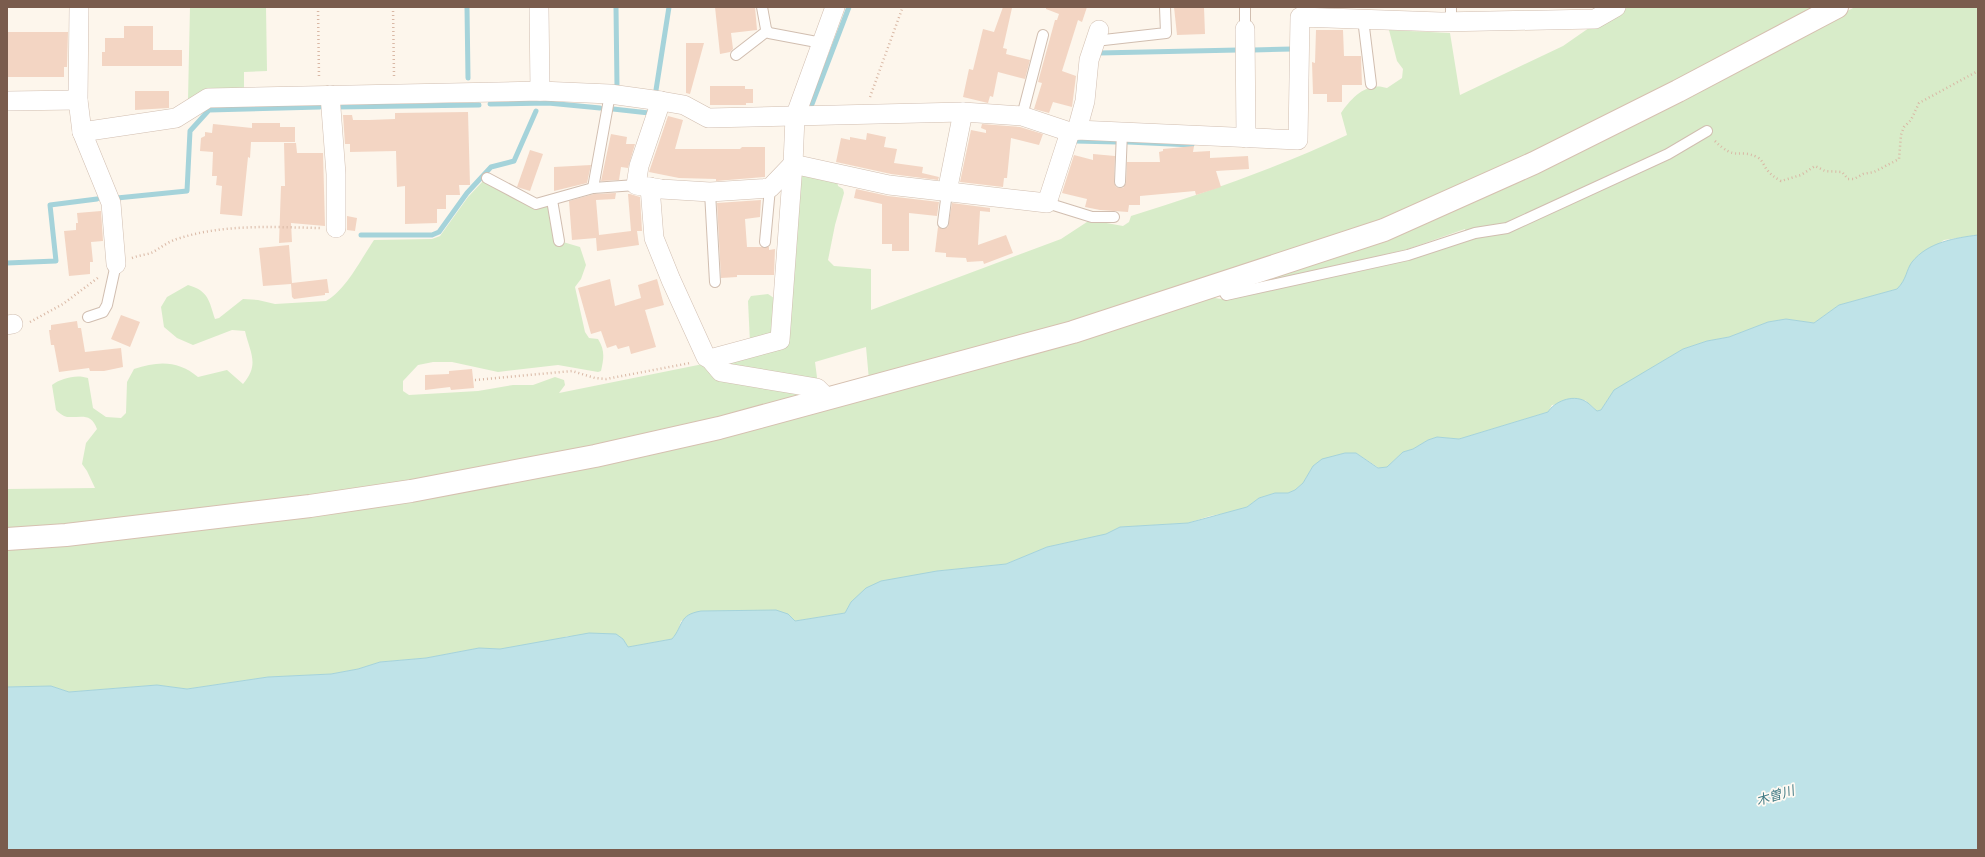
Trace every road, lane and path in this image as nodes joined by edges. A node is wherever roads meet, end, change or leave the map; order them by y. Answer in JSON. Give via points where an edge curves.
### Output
{"nodes":[{"id":1,"x":79,"y":7,"type":"edge"},
{"id":2,"x":318,"y":7,"type":"edge"},
{"id":3,"x":393,"y":7,"type":"edge"},
{"id":4,"x":539,"y":7,"type":"edge"},
{"id":5,"x":762,"y":7,"type":"edge"},
{"id":6,"x":835,"y":7,"type":"edge"},
{"id":7,"x":1165,"y":7,"type":"edge"},
{"id":8,"x":1245,"y":7,"type":"edge"},
{"id":9,"x":1616,"y":7,"type":"edge"},
{"id":10,"x":1837,"y":7,"type":"edge"},
{"id":11,"x":902,"y":9,"type":"dead end"},
{"id":12,"x":1322,"y":12,"type":"edge"},
{"id":13,"x":1451,"y":14,"type":"edge"},
{"id":14,"x":1363,"y":19,"type":"junction"},
{"id":15,"x":1245,"y":29,"type":"joint"},
{"id":16,"x":767,"y":31,"type":"junction"},
{"id":17,"x":1043,"y":35,"type":"dead end"},
{"id":18,"x":1097,"y":36,"type":"joint"},
{"id":19,"x":822,"y":43,"type":"junction"},
{"id":20,"x":736,"y":55,"type":"dead end"},
{"id":21,"x":1978,"y":71,"type":"edge"},
{"id":22,"x":1371,"y":84,"type":"dead end"},
{"id":23,"x":540,"y":91,"type":"junction"},
{"id":24,"x":394,"y":94,"type":"junction"},
{"id":25,"x":610,"y":94,"type":"junction"},
{"id":26,"x":324,"y":95,"type":"junction"},
{"id":27,"x":78,"y":100,"type":"junction"},
{"id":28,"x":7,"y":101,"type":"edge"},
{"id":29,"x":661,"y":101,"type":"junction"},
{"id":30,"x":963,"y":112,"type":"junction"},
{"id":31,"x":864,"y":115,"type":"junction"},
{"id":32,"x":1022,"y":116,"type":"junction"},
{"id":33,"x":795,"y":117,"type":"junction"},
{"id":34,"x":1073,"y":131,"type":"junction"},
{"id":35,"x":1706,"y":131,"type":"joint"},
{"id":36,"x":82,"y":132,"type":"junction"},
{"id":37,"x":1122,"y":132,"type":"junction"},
{"id":38,"x":1246,"y":138,"type":"junction"},
{"id":39,"x":793,"y":164,"type":"junction"},
{"id":40,"x":487,"y":178,"type":"dead end"},
{"id":41,"x":1120,"y":182,"type":"dead end"},
{"id":42,"x":643,"y":186,"type":"junction"},
{"id":43,"x":593,"y":188,"type":"junction"},
{"id":44,"x":770,"y":188,"type":"junction"},
{"id":45,"x":710,"y":192,"type":"junction"},
{"id":46,"x":947,"y":192,"type":"junction"},
{"id":47,"x":552,"y":200,"type":"junction"},
{"id":48,"x":1047,"y":203,"type":"junction"},
{"id":49,"x":1114,"y":217,"type":"dead end"},
{"id":50,"x":943,"y":222,"type":"dead end"},
{"id":51,"x":336,"y":228,"type":"joint"},
{"id":52,"x":559,"y":241,"type":"dead end"},
{"id":53,"x":766,"y":242,"type":"dead end"},
{"id":54,"x":116,"y":264,"type":"junction"},
{"id":55,"x":715,"y":282,"type":"dead end"},
{"id":56,"x":1220,"y":285,"type":"junction"},
{"id":57,"x":88,"y":317,"type":"dead end"},
{"id":58,"x":10,"y":325,"type":"edge"},
{"id":59,"x":710,"y":359,"type":"junction"},
{"id":60,"x":475,"y":380,"type":"dead end"},
{"id":61,"x":828,"y":399,"type":"junction"},
{"id":62,"x":7,"y":539,"type":"edge"}],
"edges":[{"from":1,"to":27,"type":"street"},
{"from":2,"to":26,"type":"path"},
{"from":3,"to":24,"type":"path"},
{"from":4,"to":23,"type":"street"},
{"from":5,"to":16,"type":"lane"},
{"from":6,"to":19,"type":"street"},
{"from":7,"to":18,"type":"lane","via":[[1166,33]]},
{"from":8,"to":15,"type":"lane"},
{"from":9,"to":13,"type":"street","via":[[1595,19]]},
{"from":10,"to":56,"type":"street","via":[[1534,163],[1384,230]]},
{"from":11,"to":31,"type":"path"},
{"from":12,"to":14,"type":"street"},
{"from":12,"to":38,"type":"street","via":[[1300,17],[1298,140]]},
{"from":13,"to":14,"type":"street"},
{"from":14,"to":22,"type":"lane"},
{"from":15,"to":38,"type":"street"},
{"from":16,"to":19,"type":"lane"},
{"from":16,"to":20,"type":"lane"},
{"from":17,"to":32,"type":"lane"},
{"from":18,"to":34,"type":"street","via":[[1089,60],[1085,101]]},
{"from":19,"to":33,"type":"street"},
{"from":21,"to":35,"type":"path","via":[[1919,103],[1901,135],[1899,159],[1854,179],[1848,178],[1842,172],[1825,171],[1815,166],[1801,175],[1781,181],[1768,171],[1761,159],[1726,151]]},
{"from":23,"to":24,"type":"street"},
{"from":23,"to":25,"type":"street"},
{"from":24,"to":26,"type":"street"},
{"from":25,"to":29,"type":"street"},
{"from":25,"to":43,"type":"lane"},
{"from":26,"to":36,"type":"street","via":[[208,98],[176,118]]},
{"from":26,"to":51,"type":"street","via":[[336,174]]},
{"from":27,"to":28,"type":"street"},
{"from":27,"to":36,"type":"street"},
{"from":29,"to":33,"type":"street","via":[[684,105],[708,118]]},
{"from":29,"to":42,"type":"street","via":[[639,166]]},
{"from":30,"to":31,"type":"street"},
{"from":30,"to":32,"type":"street"},
{"from":30,"to":46,"type":"street"},
{"from":31,"to":33,"type":"street"},
{"from":32,"to":34,"type":"street"},
{"from":33,"to":39,"type":"street"},
{"from":34,"to":37,"type":"street"},
{"from":34,"to":48,"type":"street"},
{"from":35,"to":56,"type":"lane","via":[[1668,154],[1507,228],[1476,233],[1408,255],[1226,295]]},
{"from":36,"to":54,"type":"street","via":[[111,203]]},
{"from":37,"to":38,"type":"street"},
{"from":37,"to":41,"type":"lane"},
{"from":39,"to":44,"type":"street"},
{"from":39,"to":46,"type":"street","via":[[889,185]]},
{"from":39,"to":59,"type":"street","via":[[780,340]]},
{"from":40,"to":47,"type":"lane","via":[[532,203]]},
{"from":42,"to":43,"type":"lane"},
{"from":42,"to":45,"type":"street"},
{"from":42,"to":59,"type":"street","via":[[654,238],[706,357]]},
{"from":43,"to":47,"type":"lane"},
{"from":44,"to":45,"type":"street"},
{"from":44,"to":53,"type":"lane"},
{"from":45,"to":55,"type":"lane"},
{"from":46,"to":48,"type":"street"},
{"from":46,"to":50,"type":"lane"},
{"from":47,"to":52,"type":"lane"},
{"from":48,"to":49,"type":"lane","via":[[1092,217]]},
{"from":51,"to":54,"type":"path","via":[[241,227],[208,231],[180,238],[152,252]]},
{"from":54,"to":57,"type":"lane","via":[[107,305],[103,312]]},
{"from":54,"to":58,"type":"path","via":[[63,304],[32,321]]},
{"from":56,"to":61,"type":"street","via":[[1072,332]]},
{"from":59,"to":60,"type":"path","via":[[606,379],[572,371]]},
{"from":59,"to":61,"type":"street","via":[[721,372],[817,388]]},
{"from":61,"to":62,"type":"street","via":[[719,428],[595,456],[411,491],[222,517],[66,535]]}]}
